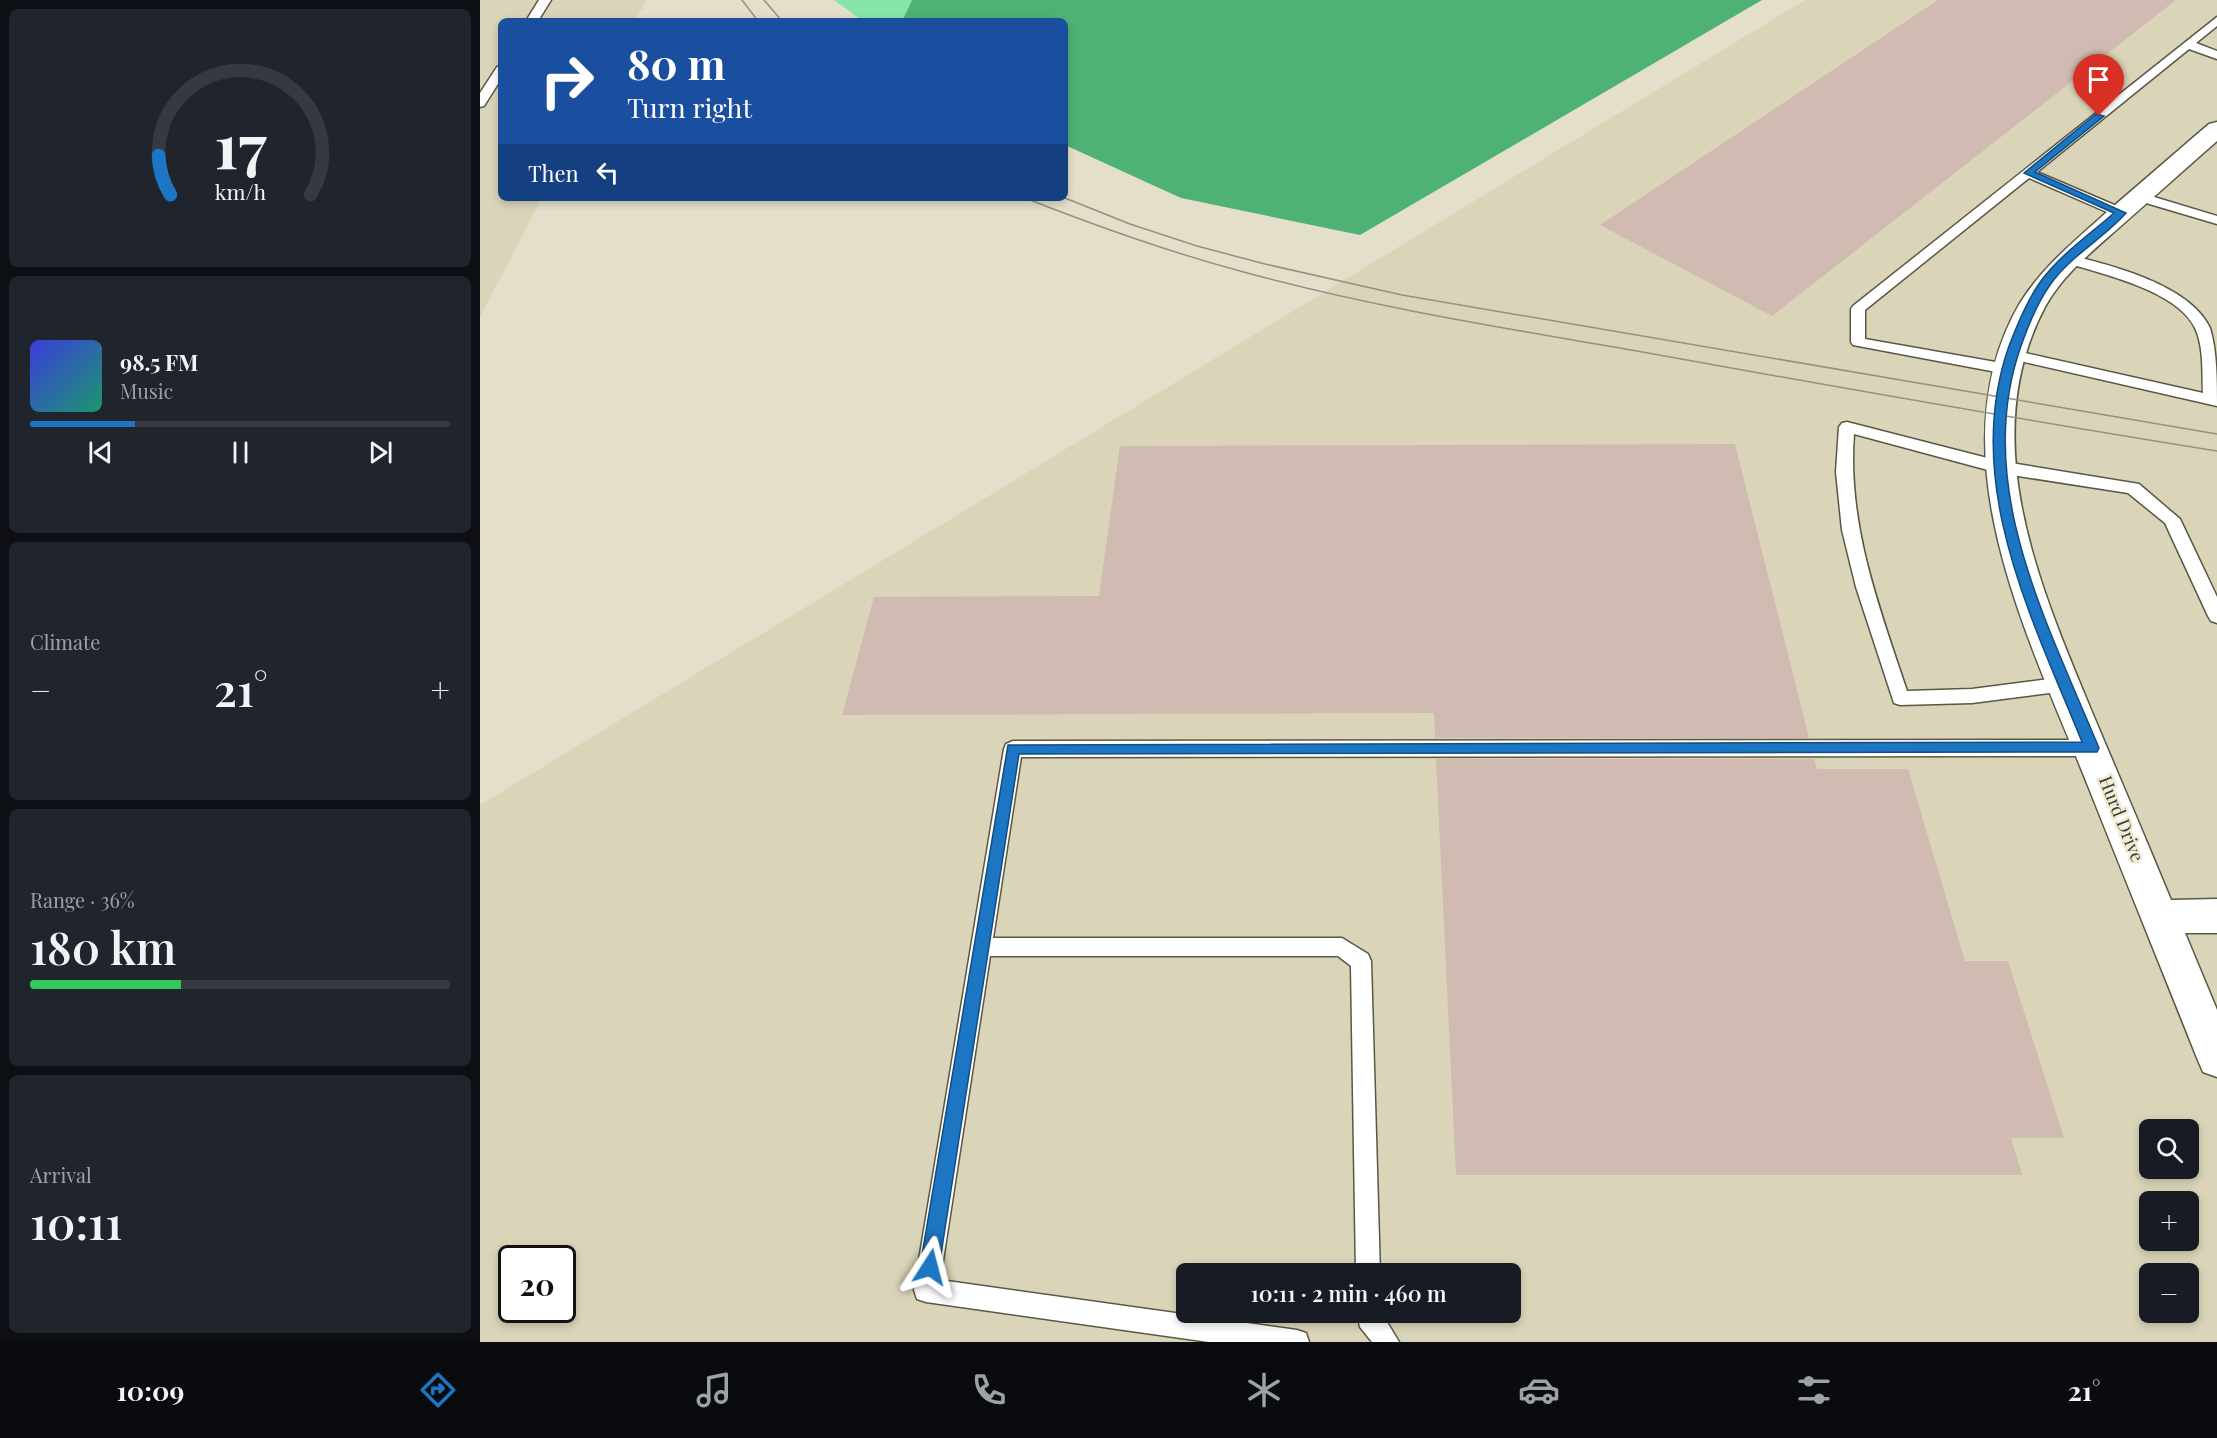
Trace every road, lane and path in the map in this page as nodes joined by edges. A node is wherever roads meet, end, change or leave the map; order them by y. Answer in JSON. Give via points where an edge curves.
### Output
{"nodes":[{"id":1,"x":545,"y":0,"type":"edge"},
{"id":2,"x":534,"y":18,"type":"edge"},
{"id":3,"x":2217,"y":20,"type":"edge"},
{"id":4,"x":2187,"y":44,"type":"junction"},
{"id":5,"x":2217,"y":55,"type":"edge"},
{"id":6,"x":498,"y":75,"type":"edge"},
{"id":7,"x":480,"y":103,"type":"edge"},
{"id":8,"x":2217,"y":129,"type":"edge"},
{"id":9,"x":2029,"y":173,"type":"junction"},
{"id":10,"x":2141,"y":197,"type":"junction"},
{"id":11,"x":2121,"y":213,"type":"junction"},
{"id":12,"x":2217,"y":220,"type":"edge"},
{"id":13,"x":2069,"y":258,"type":"junction"},
{"id":14,"x":2009,"y":362,"type":"junction"},
{"id":15,"x":2214,"y":400,"type":"edge"},
{"id":16,"x":1999,"y":468,"type":"junction"},
{"id":17,"x":2217,"y":616,"type":"edge"},
{"id":18,"x":2065,"y":684,"type":"junction"},
{"id":19,"x":2092,"y":748,"type":"junction"},
{"id":20,"x":2161,"y":916,"type":"junction"},
{"id":21,"x":2217,"y":916,"type":"edge"},
{"id":22,"x":981,"y":947,"type":"junction"},
{"id":23,"x":2217,"y":1058,"type":"edge"},
{"id":24,"x":1368,"y":1263,"type":"edge"},
{"id":25,"x":1373,"y":1323,"type":"edge"},
{"id":26,"x":1297,"y":1342,"type":"edge"},
{"id":27,"x":1387,"y":1342,"type":"edge"}],
"edges":[{"from":1,"to":2,"type":"lane"},
{"from":3,"to":4,"type":"lane"},
{"from":4,"to":5,"type":"lane"},
{"from":4,"to":9,"type":"lane"},
{"from":6,"to":7,"type":"lane"},
{"from":8,"to":10,"type":"street","name":"Hurd Drive"},
{"from":9,"to":11,"type":"lane"},
{"from":9,"to":14,"type":"lane","via":[[1858,309],[1858,342]]},
{"from":10,"to":11,"type":"street","name":"Hurd Drive"},
{"from":10,"to":12,"type":"lane"},
{"from":11,"to":13,"type":"street","name":"Hurd Drive"},
{"from":13,"to":14,"type":"street","name":"Hurd Drive","via":[[2045,284],[2022,326]]},
{"from":13,"to":15,"type":"lane","via":[[2156,289],[2185,306],[2201,326]]},
{"from":14,"to":15,"type":"lane"},
{"from":14,"to":16,"type":"street","name":"Hurd Drive","via":[[2000,416]]},
{"from":16,"to":17,"type":"lane","via":[[2133,488],[2172,519]]},
{"from":16,"to":18,"type":"street","name":"Hurd Drive","via":[[2005,512],[2024,581]]},
{"from":16,"to":18,"type":"lane","via":[[1847,427],[1846,498],[1861,573],[1900,698],[1972,696]]},
{"from":18,"to":19,"type":"street","name":"Hurd Drive"},
{"from":19,"to":20,"type":"street","name":"Hurd Drive"},
{"from":19,"to":22,"type":"lane","via":[[1013,749]]},
{"from":20,"to":21,"type":"street"},
{"from":20,"to":23,"type":"street","name":"Hurd Drive"},
{"from":22,"to":24,"type":"lane","via":[[1342,947],[1361,962]]},
{"from":22,"to":26,"type":"lane","via":[[926,1290]]},
{"from":25,"to":27,"type":"lane"}]}
